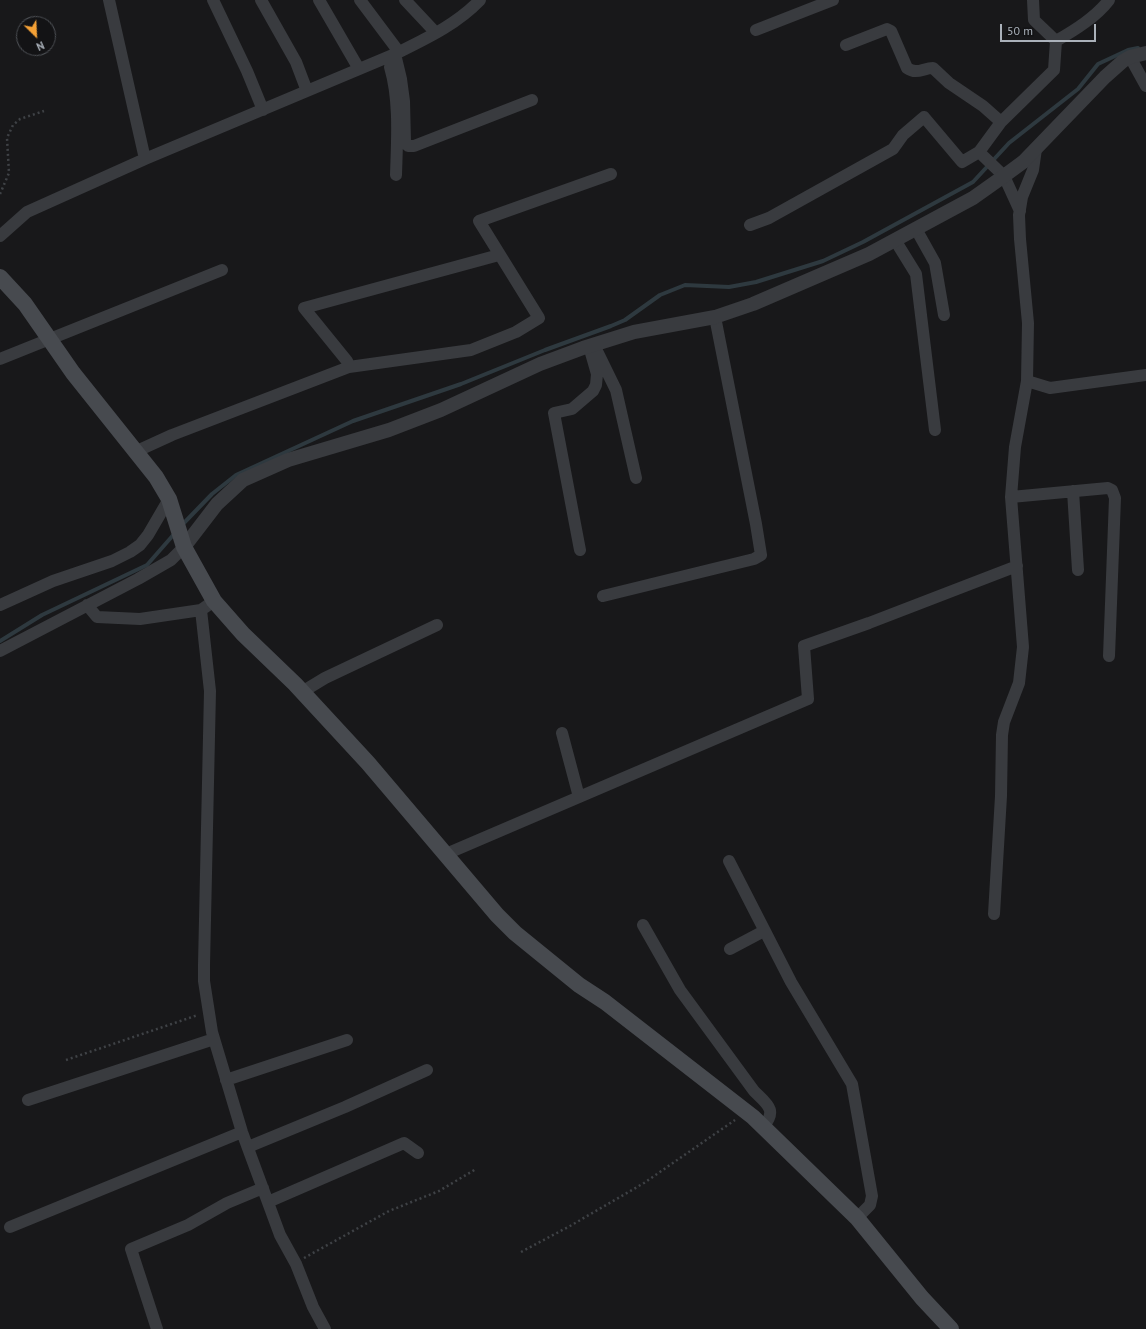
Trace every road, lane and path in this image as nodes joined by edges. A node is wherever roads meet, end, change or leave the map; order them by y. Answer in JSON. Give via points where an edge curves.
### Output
{"nodes":[{"id":1,"x":109,"y":0,"type":"edge"},
{"id":2,"x":213,"y":0,"type":"edge"},
{"id":3,"x":261,"y":0,"type":"edge"},
{"id":4,"x":319,"y":0,"type":"edge"},
{"id":5,"x":360,"y":0,"type":"edge"},
{"id":6,"x":405,"y":0,"type":"edge"},
{"id":7,"x":833,"y":0,"type":"edge"},
{"id":8,"x":1033,"y":0,"type":"edge"},
{"id":9,"x":1110,"y":0,"type":"edge"},
{"id":10,"x":476,"y":1,"type":"edge"},
{"id":11,"x":756,"y":30,"type":"dead end"},
{"id":12,"x":436,"y":33,"type":"junction"},
{"id":13,"x":1056,"y":42,"type":"junction"},
{"id":14,"x":846,"y":45,"type":"dead end"},
{"id":15,"x":1146,"y":53,"type":"edge"},
{"id":16,"x":393,"y":54,"type":"junction"},
{"id":17,"x":1130,"y":57,"type":"junction"},
{"id":18,"x":359,"y":69,"type":"junction"},
{"id":19,"x":1146,"y":86,"type":"edge"},
{"id":20,"x":307,"y":91,"type":"junction"},
{"id":21,"x":532,"y":100,"type":"dead end"},
{"id":22,"x":263,"y":110,"type":"junction"},
{"id":23,"x":44,"y":111,"type":"dead end"},
{"id":24,"x":1001,"y":122,"type":"junction"},
{"id":25,"x":1036,"y":149,"type":"junction"},
{"id":26,"x":981,"y":154,"type":"junction"},
{"id":27,"x":146,"y":159,"type":"junction"},
{"id":28,"x":1001,"y":173,"type":"junction"},
{"id":29,"x":611,"y":174,"type":"dead end"},
{"id":30,"x":396,"y":175,"type":"dead end"},
{"id":31,"x":0,"y":194,"type":"edge"},
{"id":32,"x":1020,"y":211,"type":"junction"},
{"id":33,"x":750,"y":225,"type":"dead end"},
{"id":34,"x":916,"y":229,"type":"junction"},
{"id":35,"x":2,"y":230,"type":"edge"},
{"id":36,"x":895,"y":240,"type":"junction"},
{"id":37,"x":500,"y":254,"type":"junction"},
{"id":38,"x":222,"y":270,"type":"dead end"},
{"id":39,"x":0,"y":276,"type":"edge"},
{"id":40,"x":944,"y":315,"type":"dead end"},
{"id":41,"x":715,"y":317,"type":"junction"},
{"id":42,"x":50,"y":340,"type":"junction"},
{"id":43,"x":591,"y":345,"type":"junction"},
{"id":44,"x":0,"y":359,"type":"edge"},
{"id":45,"x":349,"y":367,"type":"junction"},
{"id":46,"x":1146,"y":374,"type":"edge"},
{"id":47,"x":1027,"y":381,"type":"junction"},
{"id":48,"x":935,"y":430,"type":"dead end"},
{"id":49,"x":137,"y":451,"type":"junction"},
{"id":50,"x":636,"y":478,"type":"dead end"},
{"id":51,"x":1073,"y":491,"type":"junction"},
{"id":52,"x":1011,"y":496,"type":"junction"},
{"id":53,"x":169,"y":499,"type":"junction"},
{"id":54,"x":184,"y":547,"type":"junction"},
{"id":55,"x":580,"y":550,"type":"dead end"},
{"id":56,"x":1016,"y":566,"type":"junction"},
{"id":57,"x":1078,"y":570,"type":"dead end"},
{"id":58,"x":603,"y":596,"type":"dead end"},
{"id":59,"x":214,"y":601,"type":"junction"},
{"id":60,"x":1,"y":604,"type":"edge"},
{"id":61,"x":87,"y":605,"type":"junction"},
{"id":62,"x":201,"y":610,"type":"junction"},
{"id":63,"x":437,"y":625,"type":"dead end"},
{"id":64,"x":0,"y":651,"type":"edge"},
{"id":65,"x":1109,"y":656,"type":"dead end"},
{"id":66,"x":302,"y":692,"type":"junction"},
{"id":67,"x":562,"y":732,"type":"dead end"},
{"id":68,"x":579,"y":797,"type":"junction"},
{"id":69,"x":446,"y":854,"type":"junction"},
{"id":70,"x":729,"y":861,"type":"dead end"},
{"id":71,"x":994,"y":914,"type":"dead end"},
{"id":72,"x":643,"y":925,"type":"dead end"},
{"id":73,"x":764,"y":931,"type":"junction"},
{"id":74,"x":730,"y":949,"type":"dead end"},
{"id":75,"x":209,"y":1011,"type":"junction"},
{"id":76,"x":214,"y":1039,"type":"junction"},
{"id":77,"x":347,"y":1040,"type":"dead end"},
{"id":78,"x":66,"y":1060,"type":"dead end"},
{"id":79,"x":426,"y":1070,"type":"dead end"},
{"id":80,"x":226,"y":1080,"type":"junction"},
{"id":81,"x":28,"y":1100,"type":"dead end"},
{"id":82,"x":745,"y":1111,"type":"junction"},
{"id":83,"x":763,"y":1127,"type":"junction"},
{"id":84,"x":242,"y":1132,"type":"junction"},
{"id":85,"x":248,"y":1147,"type":"junction"},
{"id":86,"x":418,"y":1153,"type":"dead end"},
{"id":87,"x":476,"y":1169,"type":"dead end"},
{"id":88,"x":263,"y":1188,"type":"junction"},
{"id":89,"x":268,"y":1202,"type":"junction"},
{"id":90,"x":857,"y":1218,"type":"junction"},
{"id":91,"x":10,"y":1227,"type":"dead end"},
{"id":92,"x":521,"y":1252,"type":"dead end"},
{"id":93,"x":295,"y":1262,"type":"junction"},
{"id":94,"x":157,"y":1329,"type":"edge"},
{"id":95,"x":325,"y":1329,"type":"edge"},
{"id":96,"x":950,"y":1329,"type":"edge"}],
"edges":[{"from":1,"to":27,"type":"street"},
{"from":2,"to":22,"type":"street","via":[[248,71]]},
{"from":3,"to":20,"type":"street","via":[[296,62]]},
{"from":4,"to":18,"type":"street"},
{"from":5,"to":16,"type":"street"},
{"from":6,"to":12,"type":"street"},
{"from":7,"to":11,"type":"street"},
{"from":8,"to":13,"type":"street","via":[[1034,20]]},
{"from":9,"to":13,"type":"street"},
{"from":10,"to":12,"type":"street","via":[[459,19]]},
{"from":12,"to":16,"type":"street"},
{"from":13,"to":24,"type":"street","via":[[1054,70]]},
{"from":14,"to":24,"type":"street","via":[[888,28],[907,68],[912,72],[933,68]]},
{"from":15,"to":17,"type":"street"},
{"from":16,"to":18,"type":"street"},
{"from":16,"to":21,"type":"street","via":[[401,79],[405,142],[408,146],[414,146]]},
{"from":16,"to":30,"type":"street","via":[[397,124]]},
{"from":17,"to":19,"type":"street"},
{"from":17,"to":25,"type":"street","via":[[1105,77]]},
{"from":18,"to":20,"type":"street"},
{"from":20,"to":22,"type":"street"},
{"from":22,"to":27,"type":"street"},
{"from":23,"to":31,"type":"path","via":[[20,119],[13,125],[7,138],[9,173]]},
{"from":24,"to":26,"type":"street"},
{"from":25,"to":28,"type":"street"},
{"from":25,"to":32,"type":"street","via":[[1033,170],[1022,197]]},
{"from":26,"to":28,"type":"street"},
{"from":26,"to":33,"type":"street","via":[[962,162],[924,117],[903,135],[893,149],[769,218]]},
{"from":27,"to":35,"type":"street","via":[[27,212]]},
{"from":28,"to":32,"type":"street"},
{"from":28,"to":34,"type":"street","via":[[973,198]]},
{"from":29,"to":37,"type":"street","via":[[479,222]]},
{"from":32,"to":47,"type":"street","via":[[1028,323]]},
{"from":34,"to":36,"type":"street"},
{"from":34,"to":40,"type":"street","via":[[935,263]]},
{"from":36,"to":41,"type":"street","via":[[782,292]]},
{"from":36,"to":48,"type":"street","via":[[916,274]]},
{"from":37,"to":45,"type":"street","via":[[540,318],[516,332],[471,350]]},
{"from":37,"to":45,"type":"street","via":[[304,308],[347,361]]},
{"from":38,"to":42,"type":"street"},
{"from":39,"to":42,"type":"main road","via":[[25,304]]},
{"from":41,"to":43,"type":"street","via":[[634,332]]},
{"from":41,"to":58,"type":"street","via":[[761,555],[754,559]]},
{"from":42,"to":44,"type":"street"},
{"from":42,"to":49,"type":"main road","via":[[73,373]]},
{"from":43,"to":50,"type":"street","via":[[616,390]]},
{"from":43,"to":54,"type":"street","via":[[540,364],[441,410],[389,430],[288,460],[243,480],[218,504]]},
{"from":43,"to":55,"type":"street","via":[[597,374],[596,385],[572,409],[554,413]]},
{"from":45,"to":49,"type":"street"},
{"from":46,"to":47,"type":"street","via":[[1050,388]]},
{"from":47,"to":52,"type":"street","via":[[1015,447]]},
{"from":49,"to":53,"type":"main road"},
{"from":51,"to":52,"type":"street"},
{"from":51,"to":57,"type":"street"},
{"from":51,"to":65,"type":"street","via":[[1108,488],[1112,490],[1115,498]]},
{"from":52,"to":56,"type":"street"},
{"from":53,"to":54,"type":"main road"},
{"from":53,"to":60,"type":"street","via":[[148,535],[130,552]]},
{"from":54,"to":59,"type":"main road"},
{"from":54,"to":61,"type":"street","via":[[171,560]]},
{"from":56,"to":68,"type":"street","via":[[804,646],[808,699]]},
{"from":56,"to":71,"type":"street","via":[[1023,647],[1019,683],[1004,722],[1002,735]]},
{"from":59,"to":62,"type":"street"},
{"from":59,"to":66,"type":"main road","via":[[243,634]]},
{"from":61,"to":62,"type":"street","via":[[97,617],[140,619]]},
{"from":61,"to":64,"type":"street"},
{"from":62,"to":75,"type":"street","via":[[210,691],[204,965]]},
{"from":63,"to":66,"type":"street","via":[[325,678]]},
{"from":66,"to":69,"type":"main road","via":[[368,763]]},
{"from":67,"to":68,"type":"street"},
{"from":68,"to":69,"type":"street"},
{"from":69,"to":82,"type":"main road","via":[[497,915],[515,932],[578,984],[605,1002]]},
{"from":70,"to":73,"type":"street"},
{"from":72,"to":83,"type":"street","via":[[680,990],[754,1091],[767,1104],[771,1113]]},
{"from":73,"to":74,"type":"street"},
{"from":73,"to":90,"type":"street","via":[[791,982],[852,1084],[872,1196],[870,1205]]},
{"from":75,"to":76,"type":"street"},
{"from":75,"to":78,"type":"path"},
{"from":76,"to":80,"type":"street"},
{"from":76,"to":81,"type":"street"},
{"from":77,"to":80,"type":"street"},
{"from":79,"to":85,"type":"street"},
{"from":80,"to":84,"type":"street"},
{"from":82,"to":83,"type":"main road"},
{"from":82,"to":92,"type":"path","via":[[725,1128],[644,1183]]},
{"from":83,"to":90,"type":"main road"},
{"from":84,"to":85,"type":"street"},
{"from":84,"to":91,"type":"street"},
{"from":85,"to":88,"type":"street"},
{"from":86,"to":89,"type":"street","via":[[404,1143]]},
{"from":87,"to":93,"type":"path","via":[[439,1191],[389,1211]]},
{"from":88,"to":89,"type":"street"},
{"from":88,"to":94,"type":"street","via":[[227,1203],[188,1225],[131,1248]]},
{"from":89,"to":93,"type":"street","via":[[280,1235]]},
{"from":90,"to":96,"type":"main road"},
{"from":93,"to":95,"type":"street"}]}
